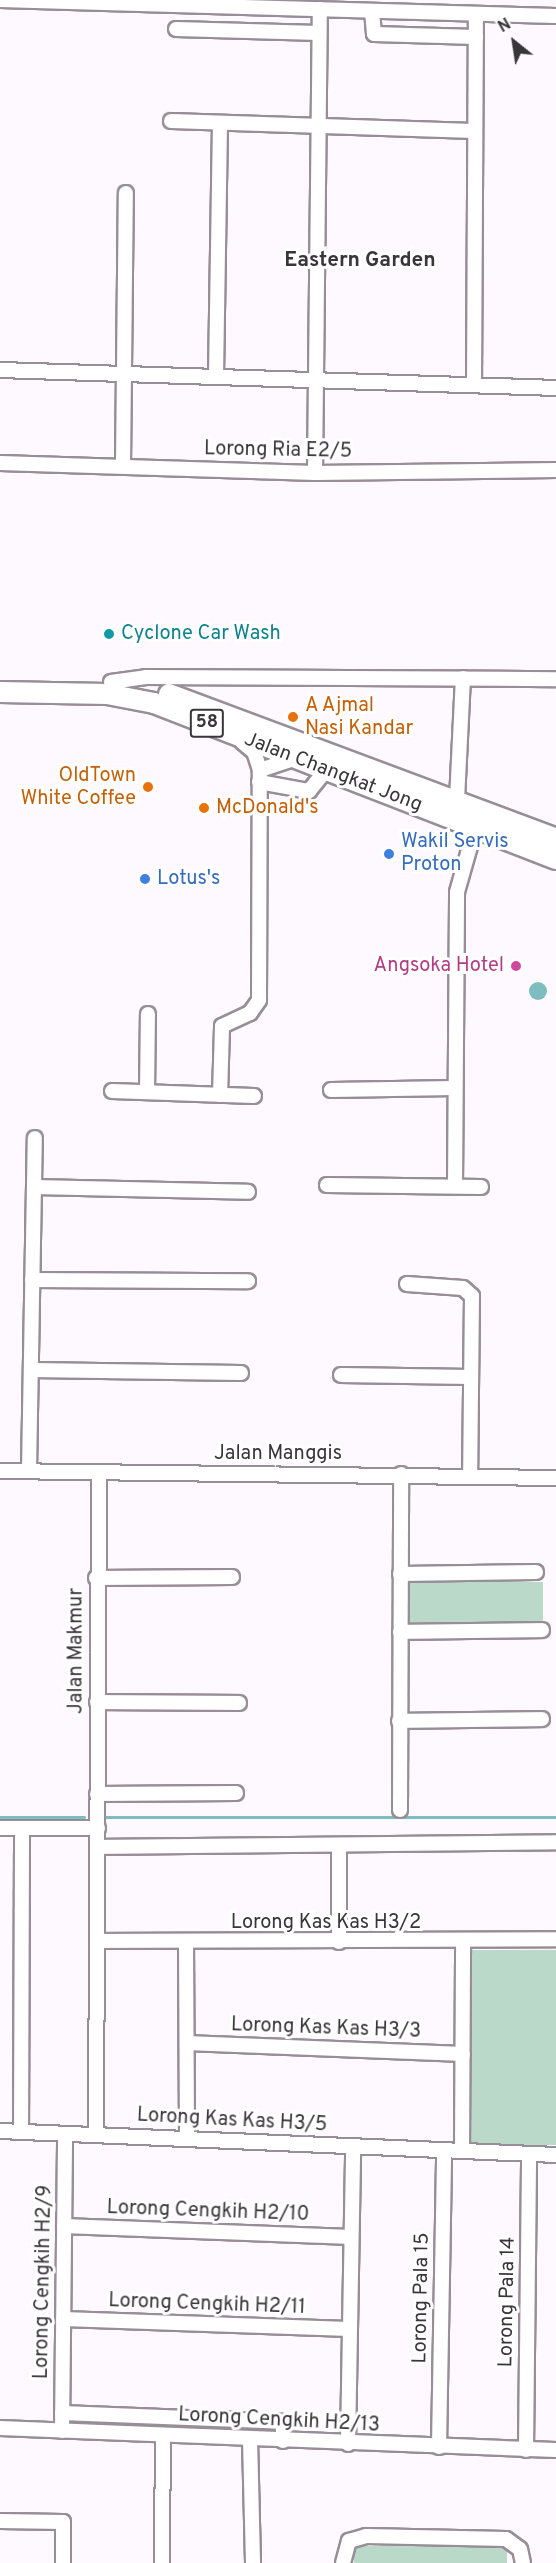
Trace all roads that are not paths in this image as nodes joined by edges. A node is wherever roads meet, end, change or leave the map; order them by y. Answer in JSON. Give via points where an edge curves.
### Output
{"nodes":[{"id":1,"x":0,"y":0,"type":"edge"},
{"id":2,"x":529,"y":0,"type":"edge"},
{"id":3,"x":92,"y":1,"type":"edge"},
{"id":4,"x":209,"y":2,"type":"edge"},
{"id":5,"x":320,"y":9,"type":"junction"},
{"id":6,"x":372,"y":11,"type":"junction"},
{"id":7,"x":476,"y":15,"type":"junction"},
{"id":8,"x":529,"y":15,"type":"junction"},
{"id":9,"x":556,"y":16,"type":"edge"},
{"id":10,"x":176,"y":29,"type":"dead end"},
{"id":11,"x":319,"y":33,"type":"junction"},
{"id":12,"x":476,"y":37,"type":"junction"},
{"id":13,"x":171,"y":121,"type":"dead end"},
{"id":14,"x":220,"y":123,"type":"junction"},
{"id":15,"x":317,"y":125,"type":"junction"},
{"id":16,"x":474,"y":131,"type":"junction"},
{"id":17,"x":126,"y":193,"type":"dead end"},
{"id":18,"x":0,"y":370,"type":"edge"},
{"id":19,"x":124,"y":375,"type":"junction"},
{"id":20,"x":216,"y":377,"type":"junction"},
{"id":21,"x":315,"y":381,"type":"junction"},
{"id":22,"x":474,"y":386,"type":"junction"},
{"id":23,"x":556,"y":388,"type":"edge"},
{"id":24,"x":0,"y":463,"type":"edge"},
{"id":25,"x":123,"y":465,"type":"junction"},
{"id":26,"x":556,"y":470,"type":"edge"},
{"id":27,"x":315,"y":473,"type":"junction"},
{"id":28,"x":463,"y":678,"type":"junction"},
{"id":29,"x":556,"y":679,"type":"edge"},
{"id":30,"x":0,"y":681,"type":"edge"},
{"id":31,"x":111,"y":682,"type":"junction"},
{"id":32,"x":0,"y":692,"type":"edge"},
{"id":33,"x":229,"y":732,"type":"junction"},
{"id":34,"x":299,"y":759,"type":"junction"},
{"id":35,"x":368,"y":767,"type":"junction"},
{"id":36,"x":326,"y":770,"type":"junction"},
{"id":37,"x":260,"y":776,"type":"junction"},
{"id":38,"x":404,"y":800,"type":"junction"},
{"id":39,"x":457,"y":800,"type":"junction"},
{"id":40,"x":475,"y":829,"type":"junction"},
{"id":41,"x":556,"y":839,"type":"edge"},
{"id":42,"x":556,"y":859,"type":"edge"},
{"id":43,"x":148,"y":1014,"type":"dead end"},
{"id":44,"x":455,"y":1088,"type":"junction"},
{"id":45,"x":331,"y":1090,"type":"dead end"},
{"id":46,"x":112,"y":1091,"type":"dead end"},
{"id":47,"x":147,"y":1092,"type":"junction"},
{"id":48,"x":220,"y":1095,"type":"junction"},
{"id":49,"x":254,"y":1096,"type":"dead end"},
{"id":50,"x":35,"y":1138,"type":"dead end"},
{"id":51,"x":327,"y":1185,"type":"dead end"},
{"id":52,"x":455,"y":1185,"type":"junction"},
{"id":53,"x":34,"y":1187,"type":"junction"},
{"id":54,"x":481,"y":1187,"type":"dead end"},
{"id":55,"x":248,"y":1192,"type":"dead end"},
{"id":56,"x":32,"y":1280,"type":"junction"},
{"id":57,"x":248,"y":1281,"type":"dead end"},
{"id":58,"x":406,"y":1284,"type":"dead end"},
{"id":59,"x":31,"y":1370,"type":"junction"},
{"id":60,"x":241,"y":1373,"type":"dead end"},
{"id":61,"x":341,"y":1375,"type":"dead end"},
{"id":62,"x":471,"y":1377,"type":"junction"},
{"id":63,"x":0,"y":1471,"type":"edge"},
{"id":64,"x":29,"y":1472,"type":"junction"},
{"id":65,"x":99,"y":1473,"type":"junction"},
{"id":66,"x":401,"y":1474,"type":"junction"},
{"id":67,"x":470,"y":1475,"type":"junction"},
{"id":68,"x":556,"y":1478,"type":"edge"},
{"id":69,"x":536,"y":1572,"type":"dead end"},
{"id":70,"x":400,"y":1574,"type":"junction"},
{"id":71,"x":232,"y":1577,"type":"dead end"},
{"id":72,"x":96,"y":1578,"type":"junction"},
{"id":73,"x":542,"y":1630,"type":"dead end"},
{"id":74,"x":400,"y":1632,"type":"junction"},
{"id":75,"x":97,"y":1702,"type":"junction"},
{"id":76,"x":239,"y":1703,"type":"dead end"},
{"id":77,"x":542,"y":1719,"type":"dead end"},
{"id":78,"x":399,"y":1721,"type":"junction"},
{"id":79,"x":236,"y":1793,"type":"dead end"},
{"id":80,"x":98,"y":1794,"type":"junction"},
{"id":81,"x":400,"y":1810,"type":"dead end"},
{"id":82,"x":0,"y":1828,"type":"edge"},
{"id":83,"x":22,"y":1828,"type":"junction"},
{"id":84,"x":98,"y":1828,"type":"junction"},
{"id":85,"x":556,"y":1842,"type":"edge"},
{"id":86,"x":339,"y":1845,"type":"junction"},
{"id":87,"x":98,"y":1847,"type":"junction"},
{"id":88,"x":556,"y":1939,"type":"edge"},
{"id":89,"x":97,"y":1941,"type":"junction"},
{"id":90,"x":186,"y":1942,"type":"junction"},
{"id":91,"x":339,"y":1942,"type":"junction"},
{"id":92,"x":463,"y":1942,"type":"junction"},
{"id":93,"x":187,"y":2043,"type":"junction"},
{"id":94,"x":463,"y":2054,"type":"junction"},
{"id":95,"x":0,"y":2131,"type":"edge"},
{"id":96,"x":21,"y":2132,"type":"junction"},
{"id":97,"x":65,"y":2134,"type":"junction"},
{"id":98,"x":96,"y":2135,"type":"junction"},
{"id":99,"x":187,"y":2138,"type":"junction"},
{"id":100,"x":353,"y":2146,"type":"junction"},
{"id":101,"x":444,"y":2150,"type":"junction"},
{"id":102,"x":462,"y":2150,"type":"junction"},
{"id":103,"x":529,"y":2154,"type":"junction"},
{"id":104,"x":556,"y":2155,"type":"edge"},
{"id":105,"x":64,"y":2226,"type":"junction"},
{"id":106,"x":351,"y":2237,"type":"junction"},
{"id":107,"x":63,"y":2319,"type":"junction"},
{"id":108,"x":350,"y":2329,"type":"junction"},
{"id":109,"x":62,"y":2413,"type":"junction"},
{"id":110,"x":179,"y":2418,"type":"junction"},
{"id":111,"x":0,"y":2428,"type":"edge"},
{"id":112,"x":62,"y":2430,"type":"junction"},
{"id":113,"x":163,"y":2435,"type":"junction"},
{"id":114,"x":178,"y":2436,"type":"junction"},
{"id":115,"x":250,"y":2439,"type":"junction"},
{"id":116,"x":283,"y":2441,"type":"junction"},
{"id":117,"x":348,"y":2444,"type":"junction"},
{"id":118,"x":439,"y":2447,"type":"junction"},
{"id":119,"x":526,"y":2450,"type":"junction"},
{"id":120,"x":556,"y":2450,"type":"edge"},
{"id":121,"x":0,"y":2521,"type":"edge"},
{"id":122,"x":63,"y":2563,"type":"edge"},
{"id":123,"x":162,"y":2563,"type":"edge"},
{"id":124,"x":253,"y":2563,"type":"edge"},
{"id":125,"x":343,"y":2563,"type":"edge"},
{"id":126,"x":523,"y":2563,"type":"edge"}],
"edges":[{"from":1,"to":3,"type":"street"},
{"from":2,"to":8,"type":"street"},
{"from":3,"to":4,"type":"street"},
{"from":4,"to":5,"type":"street"},
{"from":5,"to":6,"type":"street"},
{"from":5,"to":11,"type":"street"},
{"from":6,"to":7,"type":"street"},
{"from":6,"to":12,"type":"street","via":[[374,34]]},
{"from":7,"to":8,"type":"street"},
{"from":7,"to":12,"type":"street"},
{"from":8,"to":9,"type":"street"},
{"from":10,"to":11,"type":"street"},
{"from":11,"to":15,"type":"street"},
{"from":12,"to":16,"type":"street"},
{"from":13,"to":14,"type":"street"},
{"from":14,"to":15,"type":"street"},
{"from":14,"to":20,"type":"street"},
{"from":15,"to":16,"type":"street"},
{"from":15,"to":21,"type":"street"},
{"from":16,"to":22,"type":"street"},
{"from":17,"to":19,"type":"street"},
{"from":18,"to":19,"type":"street"},
{"from":19,"to":20,"type":"street"},
{"from":19,"to":25,"type":"street"},
{"from":20,"to":21,"type":"street"},
{"from":21,"to":22,"type":"street"},
{"from":21,"to":27,"type":"street"},
{"from":22,"to":23,"type":"street"},
{"from":24,"to":25,"type":"street","name":"Lorong Ria E2/5"},
{"from":25,"to":27,"type":"street","name":"Lorong Ria E2/5"},
{"from":26,"to":27,"type":"street","name":"Lorong Ria E2/5"},
{"from":28,"to":29,"type":"street"},
{"from":28,"to":31,"type":"street","via":[[146,677]]},
{"from":28,"to":39,"type":"street"},
{"from":30,"to":31,"type":"highway","name":"Jalan Changkat Jong","number":"58"},
{"from":31,"to":35,"type":"highway","name":"Jalan Changkat Jong","number":"58","via":[[171,694]]},
{"from":32,"to":33,"type":"highway","name":"Jalan Changkat Jong","number":"58","via":[[121,695]]},
{"from":33,"to":34,"type":"highway","name":"Jalan Changkat Jong","number":"58"},
{"from":33,"to":37,"type":"street","via":[[254,752]]},
{"from":34,"to":36,"type":"highway","name":"Jalan Changkat Jong","number":"58"},
{"from":34,"to":37,"type":"street","via":[[277,761]]},
{"from":35,"to":38,"type":"highway","via":[[373,780]]},
{"from":35,"to":39,"type":"highway","name":"Jalan Changkat Jong","number":"58"},
{"from":36,"to":37,"type":"street","via":[[309,791]]},
{"from":36,"to":38,"type":"highway","name":"Jalan Changkat Jong","number":"58"},
{"from":37,"to":48,"type":"street","via":[[259,1000],[250,1013],[222,1026]]},
{"from":38,"to":40,"type":"highway","name":"Jalan Changkat Jong","number":"58"},
{"from":39,"to":41,"type":"highway","name":"Jalan Changkat Jong","number":"58"},
{"from":40,"to":42,"type":"highway","name":"Jalan Changkat Jong","number":"58"},
{"from":40,"to":44,"type":"street","via":[[458,877]]},
{"from":43,"to":47,"type":"street"},
{"from":44,"to":45,"type":"street"},
{"from":44,"to":52,"type":"street"},
{"from":46,"to":47,"type":"street"},
{"from":47,"to":48,"type":"street"},
{"from":48,"to":49,"type":"street"},
{"from":50,"to":53,"type":"street"},
{"from":51,"to":52,"type":"street"},
{"from":52,"to":54,"type":"street"},
{"from":53,"to":55,"type":"street"},
{"from":53,"to":56,"type":"street"},
{"from":56,"to":57,"type":"street"},
{"from":56,"to":59,"type":"street"},
{"from":58,"to":62,"type":"street","via":[[469,1290]]},
{"from":59,"to":60,"type":"street"},
{"from":59,"to":64,"type":"street"},
{"from":61,"to":62,"type":"street"},
{"from":62,"to":67,"type":"street"},
{"from":63,"to":64,"type":"street","name":"Jalan Manggis"},
{"from":64,"to":65,"type":"street","name":"Jalan Manggis"},
{"from":65,"to":66,"type":"street","name":"Jalan Manggis"},
{"from":65,"to":72,"type":"street","name":"Jalan Makmur"},
{"from":66,"to":67,"type":"street","name":"Jalan Manggis"},
{"from":66,"to":70,"type":"street"},
{"from":67,"to":68,"type":"street","name":"Jalan Manggis"},
{"from":69,"to":70,"type":"street"},
{"from":70,"to":74,"type":"street"},
{"from":71,"to":72,"type":"street"},
{"from":72,"to":75,"type":"street","name":"Jalan Makmur"},
{"from":73,"to":74,"type":"street"},
{"from":74,"to":78,"type":"street"},
{"from":75,"to":76,"type":"street"},
{"from":75,"to":80,"type":"street","name":"Jalan Makmur"},
{"from":77,"to":78,"type":"street"},
{"from":78,"to":81,"type":"street"},
{"from":79,"to":80,"type":"street"},
{"from":80,"to":84,"type":"street","name":"Jalan Makmur"},
{"from":82,"to":83,"type":"street"},
{"from":83,"to":84,"type":"street"},
{"from":83,"to":96,"type":"street"},
{"from":84,"to":87,"type":"street","name":"Jalan Makmur"},
{"from":85,"to":86,"type":"street"},
{"from":86,"to":87,"type":"street"},
{"from":86,"to":91,"type":"street"},
{"from":87,"to":89,"type":"street","name":"Jalan Makmur"},
{"from":88,"to":92,"type":"street","name":"Lorong Kas Kas H3/2"},
{"from":89,"to":90,"type":"street","name":"Lorong Kas Kas H3/2"},
{"from":89,"to":98,"type":"street","name":"Jalan Makmur"},
{"from":90,"to":91,"type":"street","name":"Lorong Kas Kas H3/2"},
{"from":90,"to":93,"type":"street"},
{"from":91,"to":92,"type":"street","name":"Lorong Kas Kas H3/2"},
{"from":92,"to":94,"type":"street"},
{"from":93,"to":94,"type":"street","name":"Lorong Kas Kas H3/3"},
{"from":93,"to":99,"type":"street"},
{"from":94,"to":102,"type":"street"},
{"from":95,"to":96,"type":"street","name":"Lorong Kas Kas H3/5"},
{"from":96,"to":97,"type":"street","name":"Lorong Kas Kas H3/5"},
{"from":97,"to":98,"type":"street","name":"Lorong Kas Kas H3/5"},
{"from":97,"to":105,"type":"street","name":"Lorong Cengkih H2/9"},
{"from":98,"to":99,"type":"street","name":"Lorong Kas Kas H3/5"},
{"from":99,"to":100,"type":"street","name":"Lorong Kas Kas H3/5"},
{"from":100,"to":101,"type":"street","name":"Lorong Kas Kas H3/5"},
{"from":100,"to":106,"type":"street"},
{"from":101,"to":102,"type":"street","name":"Lorong Kas Kas H3/5"},
{"from":101,"to":118,"type":"street","name":"Lorong Pala 15"},
{"from":102,"to":103,"type":"street","name":"Lorong Kas Kas H3/5"},
{"from":103,"to":104,"type":"street","name":"Lorong Kas Kas H3/5"},
{"from":103,"to":119,"type":"street","name":"Lorong Pala 14"},
{"from":105,"to":106,"type":"street","name":"Lorong Cengkih H2/10"},
{"from":105,"to":107,"type":"street","name":"Lorong Cengkih H2/9"},
{"from":106,"to":108,"type":"street"},
{"from":107,"to":108,"type":"street","name":"Lorong Cengkih H2/11"},
{"from":107,"to":109,"type":"street","name":"Lorong Cengkih H2/9"},
{"from":108,"to":117,"type":"street"},
{"from":109,"to":110,"type":"street"},
{"from":109,"to":112,"type":"street","name":"Lorong Cengkih H2/9"},
{"from":110,"to":114,"type":"street"},
{"from":110,"to":116,"type":"street","via":[[283,2422]]},
{"from":111,"to":112,"type":"street","name":"Lorong Cengkih H2/13"},
{"from":112,"to":113,"type":"street","name":"Lorong Cengkih H2/13"},
{"from":113,"to":114,"type":"street","name":"Lorong Cengkih H2/13"},
{"from":113,"to":123,"type":"street"},
{"from":114,"to":115,"type":"street","name":"Lorong Cengkih H2/13"},
{"from":115,"to":116,"type":"street","name":"Lorong Cengkih H2/13"},
{"from":115,"to":124,"type":"street"},
{"from":116,"to":117,"type":"street","name":"Lorong Cengkih H2/13"},
{"from":117,"to":118,"type":"street","name":"Lorong Cengkih H2/13"},
{"from":118,"to":119,"type":"street","name":"Lorong Cengkih H2/13"},
{"from":119,"to":120,"type":"street","name":"Lorong Cengkih H2/13"},
{"from":121,"to":122,"type":"street","via":[[63,2523]]},
{"from":125,"to":126,"type":"street","via":[[349,2541],[366,2536],[506,2539],[520,2549]]}]}
